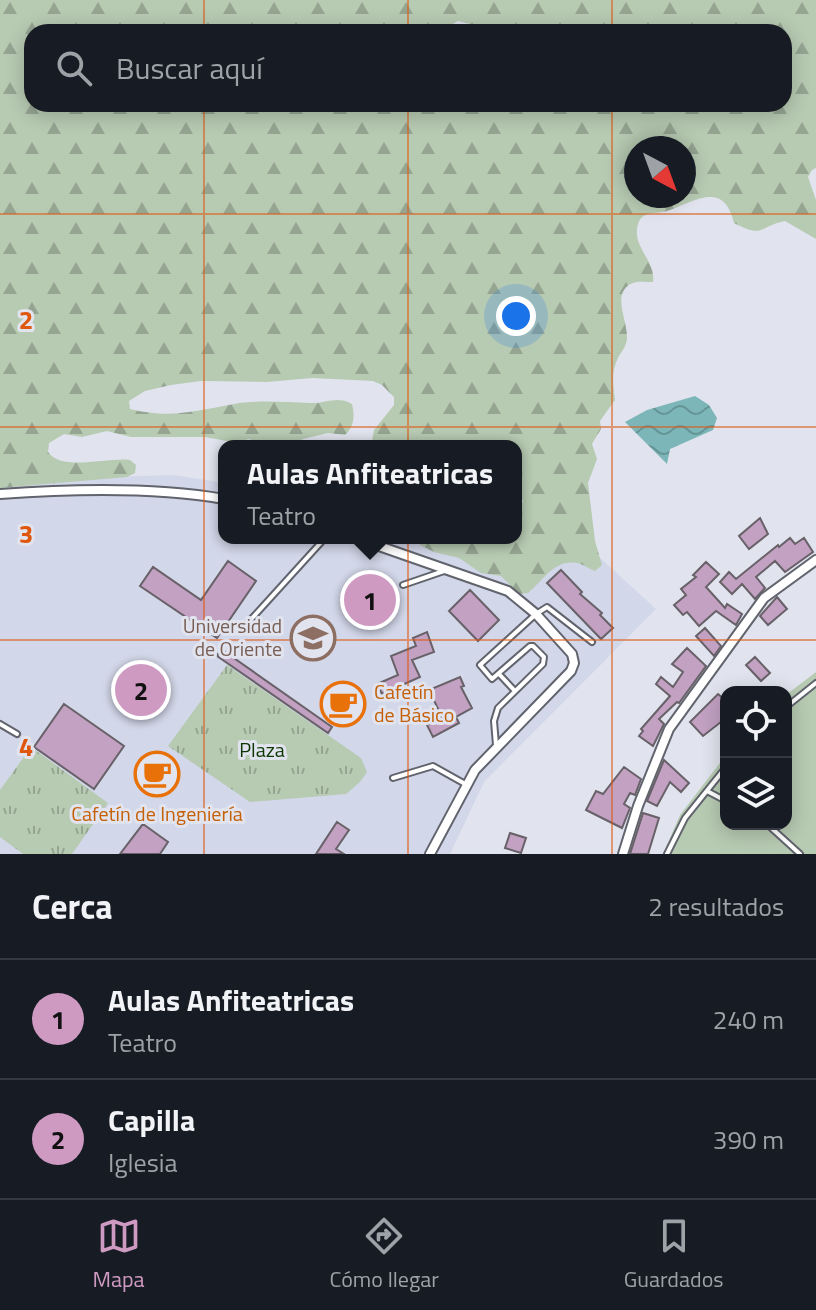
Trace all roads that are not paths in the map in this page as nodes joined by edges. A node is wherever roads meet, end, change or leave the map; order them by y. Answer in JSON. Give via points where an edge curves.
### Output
{"nodes":[{"id":1,"x":0,"y":494,"type":"edge"},
{"id":2,"x":218,"y":498,"type":"edge"},
{"id":3,"x":320,"y":544,"type":"edge"},
{"id":4,"x":373,"y":544,"type":"edge"},
{"id":5,"x":816,"y":560,"type":"edge"},
{"id":6,"x":446,"y":570,"type":"junction"},
{"id":7,"x":403,"y":585,"type":"dead end"},
{"id":8,"x":536,"y":614,"type":"junction"},
{"id":9,"x":245,"y":626,"type":"dead end"},
{"id":10,"x":592,"y":642,"type":"dead end"},
{"id":11,"x":499,"y":674,"type":"junction"},
{"id":12,"x":816,"y":683,"type":"edge"},
{"id":13,"x":515,"y":691,"type":"junction"},
{"id":14,"x":792,"y":702,"type":"edge"},
{"id":15,"x":0,"y":724,"type":"edge"},
{"id":16,"x":17,"y":734,"type":"dead end"},
{"id":17,"x":496,"y":748,"type":"junction"},
{"id":18,"x":720,"y":775,"type":"edge"},
{"id":19,"x":393,"y":778,"type":"dead end"},
{"id":20,"x":467,"y":785,"type":"junction"},
{"id":21,"x":707,"y":791,"type":"junction"},
{"id":22,"x":720,"y":798,"type":"edge"},
{"id":23,"x":774,"y":830,"type":"edge"},
{"id":24,"x":430,"y":854,"type":"edge"},
{"id":25,"x":623,"y":854,"type":"edge"},
{"id":26,"x":667,"y":854,"type":"edge"},
{"id":27,"x":800,"y":854,"type":"edge"}],
"edges":[{"from":1,"to":2,"type":"street","via":[[185,492]]},
{"from":3,"to":9,"type":"lane"},
{"from":4,"to":6,"type":"street"},
{"from":5,"to":25,"type":"street","via":[[764,598],[669,729]]},
{"from":6,"to":7,"type":"lane"},
{"from":6,"to":8,"type":"street","via":[[508,591]]},
{"from":8,"to":10,"type":"lane","via":[[550,608]]},
{"from":8,"to":11,"type":"lane","via":[[480,665],[491,679]]},
{"from":8,"to":17,"type":"street","via":[[574,663]]},
{"from":11,"to":13,"type":"lane"},
{"from":11,"to":13,"type":"lane","via":[[530,646],[544,657]]},
{"from":12,"to":14,"type":"lane"},
{"from":13,"to":17,"type":"lane","via":[[495,714]]},
{"from":15,"to":16,"type":"lane"},
{"from":17,"to":20,"type":"street"},
{"from":18,"to":21,"type":"lane"},
{"from":19,"to":20,"type":"lane","via":[[433,766]]},
{"from":20,"to":24,"type":"street"},
{"from":21,"to":22,"type":"lane"},
{"from":21,"to":26,"type":"lane","via":[[685,818]]},
{"from":23,"to":27,"type":"lane"}]}
